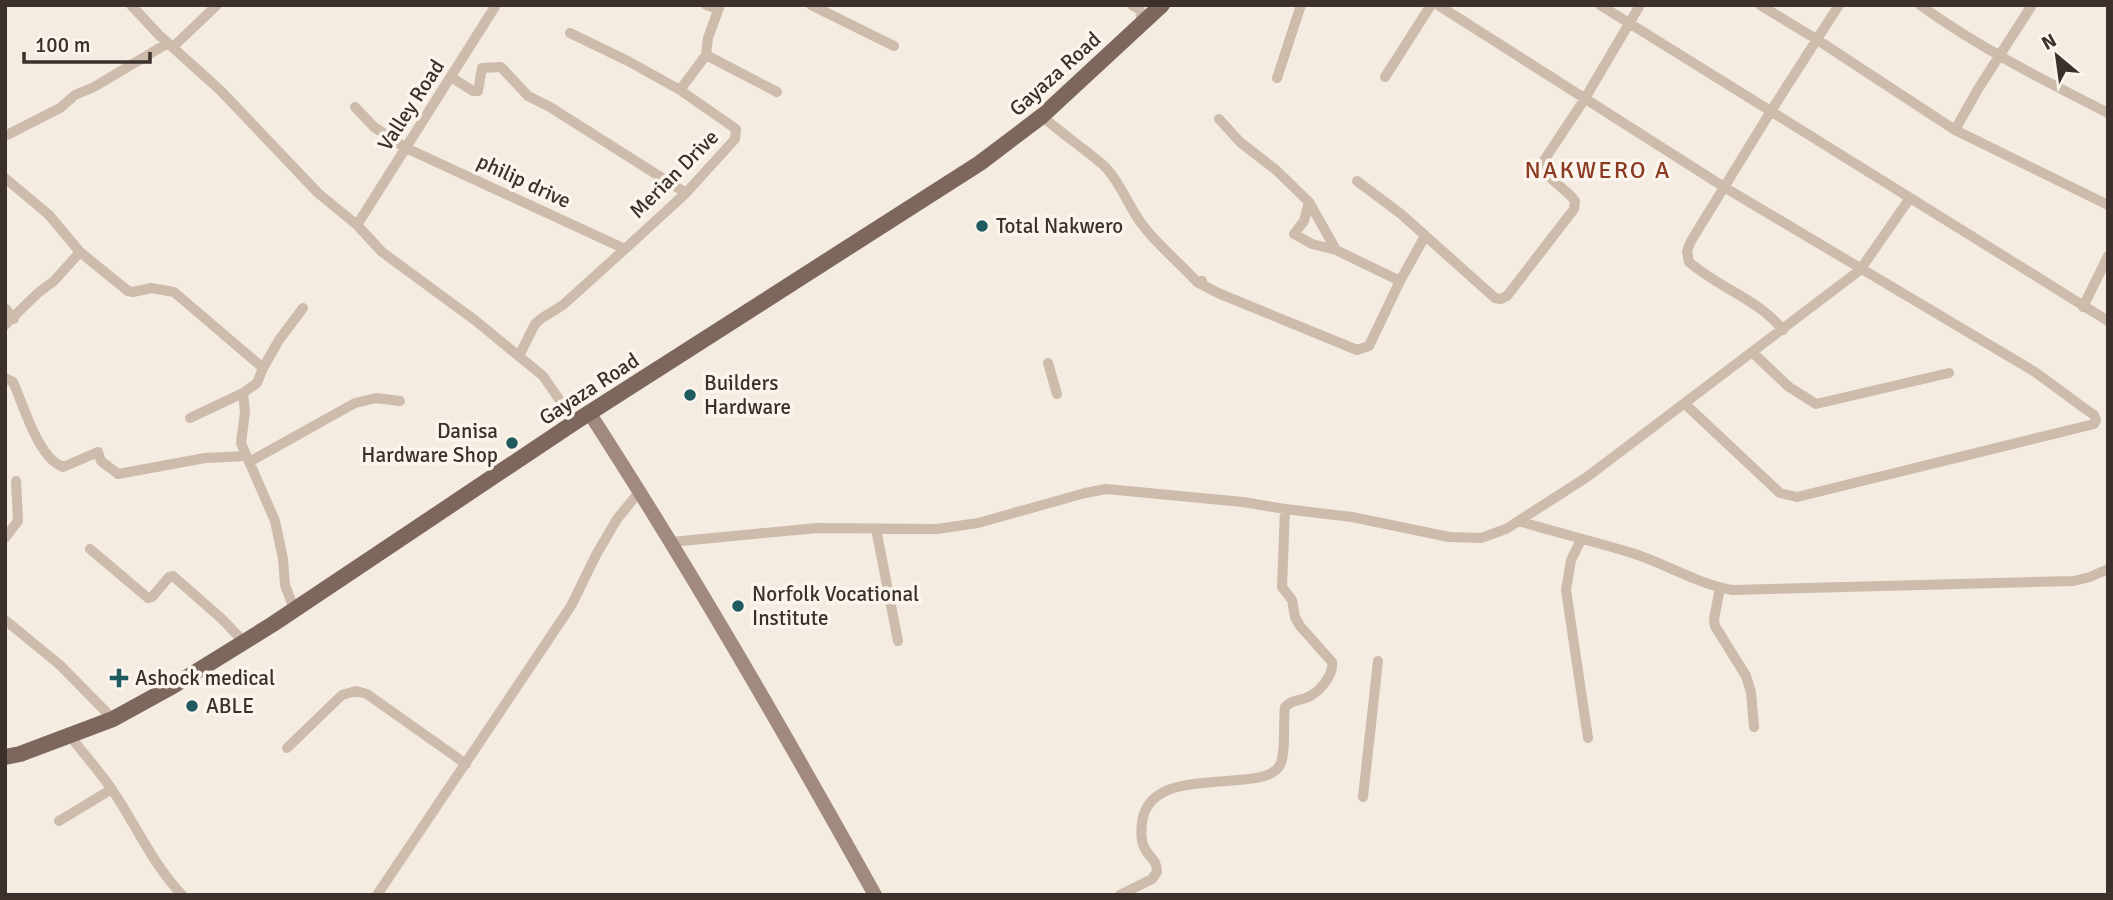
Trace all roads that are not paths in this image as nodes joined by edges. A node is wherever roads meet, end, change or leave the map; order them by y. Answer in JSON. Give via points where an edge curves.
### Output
{"nodes":[{"id":1,"x":131,"y":5,"type":"edge"},
{"id":2,"x":217,"y":5,"type":"edge"},
{"id":3,"x":496,"y":5,"type":"edge"},
{"id":4,"x":706,"y":5,"type":"edge"},
{"id":5,"x":811,"y":5,"type":"edge"},
{"id":6,"x":1162,"y":5,"type":"edge"},
{"id":7,"x":1301,"y":5,"type":"edge"},
{"id":8,"x":1431,"y":5,"type":"edge"},
{"id":9,"x":1438,"y":5,"type":"edge"},
{"id":10,"x":1600,"y":5,"type":"edge"},
{"id":11,"x":1640,"y":5,"type":"edge"},
{"id":12,"x":1760,"y":5,"type":"edge"},
{"id":13,"x":1839,"y":5,"type":"edge"},
{"id":14,"x":1920,"y":5,"type":"edge"},
{"id":15,"x":2032,"y":5,"type":"edge"},
{"id":16,"x":719,"y":7,"type":"edge"},
{"id":17,"x":1139,"y":11,"type":"edge"},
{"id":18,"x":1629,"y":23,"type":"junction"},
{"id":19,"x":570,"y":33,"type":"dead end"},
{"id":20,"x":1816,"y":39,"type":"junction"},
{"id":21,"x":170,"y":45,"type":"junction"},
{"id":22,"x":894,"y":46,"type":"dead end"},
{"id":23,"x":706,"y":55,"type":"junction"},
{"id":24,"x":2000,"y":56,"type":"junction"},
{"id":25,"x":451,"y":77,"type":"junction"},
{"id":26,"x":1385,"y":77,"type":"dead end"},
{"id":27,"x":1277,"y":78,"type":"dead end"},
{"id":28,"x":680,"y":90,"type":"junction"},
{"id":29,"x":777,"y":92,"type":"dead end"},
{"id":30,"x":1584,"y":100,"type":"junction"},
{"id":31,"x":355,"y":107,"type":"dead end"},
{"id":32,"x":1771,"y":111,"type":"junction"},
{"id":33,"x":2108,"y":113,"type":"edge"},
{"id":34,"x":1042,"y":116,"type":"junction"},
{"id":35,"x":1219,"y":120,"type":"dead end"},
{"id":36,"x":1955,"y":130,"type":"junction"},
{"id":37,"x":5,"y":136,"type":"edge"},
{"id":38,"x":406,"y":148,"type":"junction"},
{"id":39,"x":5,"y":178,"type":"edge"},
{"id":40,"x":1357,"y":181,"type":"dead end"},
{"id":41,"x":1724,"y":187,"type":"junction"},
{"id":42,"x":685,"y":193,"type":"junction"},
{"id":43,"x":1910,"y":198,"type":"junction"},
{"id":44,"x":1309,"y":202,"type":"junction"},
{"id":45,"x":2108,"y":205,"type":"edge"},
{"id":46,"x":357,"y":225,"type":"junction"},
{"id":47,"x":1425,"y":236,"type":"junction"},
{"id":48,"x":625,"y":249,"type":"junction"},
{"id":49,"x":1336,"y":250,"type":"junction"},
{"id":50,"x":80,"y":252,"type":"junction"},
{"id":51,"x":2108,"y":256,"type":"edge"},
{"id":52,"x":1860,"y":270,"type":"junction"},
{"id":53,"x":1400,"y":281,"type":"junction"},
{"id":54,"x":2084,"y":307,"type":"junction"},
{"id":55,"x":5,"y":308,"type":"edge"},
{"id":56,"x":303,"y":308,"type":"dead end"},
{"id":57,"x":2108,"y":321,"type":"edge"},
{"id":58,"x":9,"y":322,"type":"edge"},
{"id":59,"x":1783,"y":330,"type":"junction"},
{"id":60,"x":1753,"y":353,"type":"junction"},
{"id":61,"x":519,"y":356,"type":"junction"},
{"id":62,"x":1048,"y":363,"type":"dead end"},
{"id":63,"x":263,"y":368,"type":"junction"},
{"id":64,"x":1949,"y":373,"type":"dead end"},
{"id":65,"x":5,"y":378,"type":"edge"},
{"id":66,"x":243,"y":393,"type":"junction"},
{"id":67,"x":1057,"y":394,"type":"dead end"},
{"id":68,"x":400,"y":401,"type":"dead end"},
{"id":69,"x":1685,"y":404,"type":"junction"},
{"id":70,"x":590,"y":414,"type":"junction"},
{"id":71,"x":190,"y":418,"type":"dead end"},
{"id":72,"x":575,"y":422,"type":"junction"},
{"id":73,"x":247,"y":459,"type":"junction"},
{"id":74,"x":16,"y":481,"type":"dead end"},
{"id":75,"x":640,"y":491,"type":"junction"},
{"id":76,"x":1285,"y":509,"type":"junction"},
{"id":77,"x":1518,"y":521,"type":"junction"},
{"id":78,"x":876,"y":529,"type":"junction"},
{"id":79,"x":5,"y":538,"type":"edge"},
{"id":80,"x":1581,"y":540,"type":"junction"},
{"id":81,"x":671,"y":542,"type":"junction"},
{"id":82,"x":90,"y":549,"type":"dead end"},
{"id":83,"x":2108,"y":569,"type":"edge"},
{"id":84,"x":1720,"y":588,"type":"junction"},
{"id":85,"x":294,"y":609,"type":"junction"},
{"id":86,"x":5,"y":621,"type":"edge"},
{"id":87,"x":898,"y":641,"type":"dead end"},
{"id":88,"x":244,"y":642,"type":"junction"},
{"id":89,"x":1378,"y":661,"type":"dead end"},
{"id":90,"x":113,"y":719,"type":"junction"},
{"id":91,"x":1754,"y":727,"type":"dead end"},
{"id":92,"x":70,"y":736,"type":"junction"},
{"id":93,"x":1588,"y":737,"type":"dead end"},
{"id":94,"x":288,"y":748,"type":"dead end"},
{"id":95,"x":5,"y":757,"type":"edge"},
{"id":96,"x":466,"y":764,"type":"junction"},
{"id":97,"x":112,"y":789,"type":"junction"},
{"id":98,"x":1363,"y":797,"type":"dead end"},
{"id":99,"x":59,"y":821,"type":"dead end"},
{"id":100,"x":182,"y":895,"type":"edge"},
{"id":101,"x":377,"y":895,"type":"edge"},
{"id":102,"x":875,"y":895,"type":"edge"},
{"id":103,"x":1120,"y":895,"type":"edge"}],
"edges":[{"from":1,"to":21,"type":"street"},
{"from":2,"to":21,"type":"street"},
{"from":3,"to":25,"type":"street","name":"Valley Road"},
{"from":4,"to":16,"type":"street"},
{"from":5,"to":22,"type":"street"},
{"from":6,"to":17,"type":"main road","name":"Gayaza Road"},
{"from":7,"to":27,"type":"street"},
{"from":8,"to":26,"type":"street"},
{"from":9,"to":30,"type":"street"},
{"from":10,"to":18,"type":"street"},
{"from":11,"to":18,"type":"street"},
{"from":12,"to":20,"type":"street"},
{"from":13,"to":20,"type":"street"},
{"from":14,"to":24,"type":"street"},
{"from":15,"to":24,"type":"street"},
{"from":16,"to":23,"type":"street"},
{"from":17,"to":34,"type":"main road","name":"Gayaza Road"},
{"from":18,"to":30,"type":"street"},
{"from":18,"to":32,"type":"street"},
{"from":19,"to":28,"type":"street"},
{"from":20,"to":32,"type":"street"},
{"from":20,"to":36,"type":"street"},
{"from":21,"to":37,"type":"street"},
{"from":21,"to":46,"type":"street","via":[[221,91],[318,193]]},
{"from":23,"to":28,"type":"street"},
{"from":23,"to":29,"type":"street"},
{"from":24,"to":33,"type":"street"},
{"from":24,"to":36,"type":"street"},
{"from":25,"to":38,"type":"street","name":"Valley Road"},
{"from":25,"to":42,"type":"street","via":[[476,92],[482,68],[500,67],[528,96]]},
{"from":28,"to":42,"type":"street","name":"Merian Drive","via":[[737,134]]},
{"from":30,"to":41,"type":"street"},
{"from":30,"to":47,"type":"street","via":[[1539,168],[1571,196],[1574,209],[1507,296],[1495,298]]},
{"from":31,"to":38,"type":"street","name":"philip drive","via":[[374,127]]},
{"from":32,"to":41,"type":"street"},
{"from":32,"to":43,"type":"street"},
{"from":34,"to":53,"type":"street","via":[[1103,165],[1141,224],[1218,293],[1357,351],[1369,346]]},
{"from":34,"to":70,"type":"main road","name":"Gayaza Road","via":[[980,163]]},
{"from":35,"to":44,"type":"street"},
{"from":36,"to":45,"type":"street"},
{"from":38,"to":46,"type":"street","name":"Valley Road"},
{"from":38,"to":48,"type":"street","name":"philip drive"},
{"from":39,"to":50,"type":"street","via":[[50,215]]},
{"from":40,"to":47,"type":"street"},
{"from":41,"to":52,"type":"street"},
{"from":41,"to":59,"type":"street","via":[[1691,241],[1689,262],[1767,312]]},
{"from":42,"to":48,"type":"street","name":"Merian Drive"},
{"from":43,"to":52,"type":"street"},
{"from":43,"to":54,"type":"street"},
{"from":44,"to":49,"type":"street"},
{"from":44,"to":49,"type":"street","via":[[1304,221],[1294,233]]},
{"from":46,"to":61,"type":"street","via":[[388,257]]},
{"from":47,"to":53,"type":"street"},
{"from":48,"to":61,"type":"street","name":"Merian Drive","via":[[564,305],[535,324]]},
{"from":49,"to":53,"type":"street"},
{"from":50,"to":58,"type":"street"},
{"from":50,"to":63,"type":"street","via":[[131,292],[151,288],[174,292]]},
{"from":51,"to":54,"type":"street"},
{"from":52,"to":59,"type":"street"},
{"from":52,"to":69,"type":"street","via":[[2035,372],[2094,415],[2096,422],[1797,497],[1780,493]]},
{"from":54,"to":57,"type":"street"},
{"from":55,"to":58,"type":"street"},
{"from":56,"to":63,"type":"street"},
{"from":59,"to":60,"type":"street"},
{"from":60,"to":64,"type":"street","via":[[1788,387],[1816,404]]},
{"from":60,"to":69,"type":"street"},
{"from":61,"to":72,"type":"street","via":[[543,376]]},
{"from":62,"to":67,"type":"street"},
{"from":63,"to":66,"type":"street","via":[[257,383]]},
{"from":65,"to":73,"type":"street","via":[[13,382],[42,448],[63,467],[99,452],[101,461],[118,474],[205,458]]},
{"from":66,"to":71,"type":"street"},
{"from":66,"to":73,"type":"street","via":[[241,443]]},
{"from":68,"to":73,"type":"street","via":[[376,398],[355,403]]},
{"from":69,"to":77,"type":"street","via":[[1587,477]]},
{"from":70,"to":72,"type":"main road","name":"Gayaza Road"},
{"from":70,"to":75,"type":"street"},
{"from":72,"to":85,"type":"main road","name":"Gayaza Road"},
{"from":73,"to":85,"type":"street","via":[[275,521],[285,586]]},
{"from":74,"to":79,"type":"street","via":[[19,522]]},
{"from":75,"to":81,"type":"street"},
{"from":75,"to":96,"type":"street","via":[[617,519],[571,606]]},
{"from":76,"to":77,"type":"street","via":[[1469,538],[1493,535]]},
{"from":76,"to":78,"type":"street","via":[[1106,489],[969,524]]},
{"from":76,"to":103,"type":"street","via":[[1282,587],[1292,600],[1300,626],[1332,662],[1332,671],[1311,695],[1285,707],[1281,762],[1275,770],[1258,778],[1174,788],[1157,795],[1143,818],[1142,841],[1157,872]]},
{"from":77,"to":80,"type":"street"},
{"from":78,"to":81,"type":"street","via":[[817,528]]},
{"from":78,"to":87,"type":"street"},
{"from":80,"to":84,"type":"street","via":[[1636,554]]},
{"from":80,"to":93,"type":"street","via":[[1571,560],[1566,590]]},
{"from":81,"to":102,"type":"street"},
{"from":82,"to":88,"type":"street","via":[[148,598],[173,576]]},
{"from":83,"to":84,"type":"street","via":[[2074,581]]},
{"from":84,"to":91,"type":"street","via":[[1715,626],[1746,676]]},
{"from":85,"to":88,"type":"main road","name":"Gayaza Road"},
{"from":86,"to":90,"type":"street","via":[[60,665]]},
{"from":88,"to":90,"type":"main road","name":"Gayaza Road"},
{"from":89,"to":98,"type":"street"},
{"from":90,"to":92,"type":"main road","name":"Gayaza Road"},
{"from":92,"to":95,"type":"main road","name":"Gayaza Road"},
{"from":92,"to":97,"type":"street"},
{"from":94,"to":96,"type":"street","via":[[342,695],[355,691],[367,694]]},
{"from":96,"to":101,"type":"street"},
{"from":97,"to":99,"type":"street"},
{"from":97,"to":100,"type":"street","via":[[149,853]]}]}
